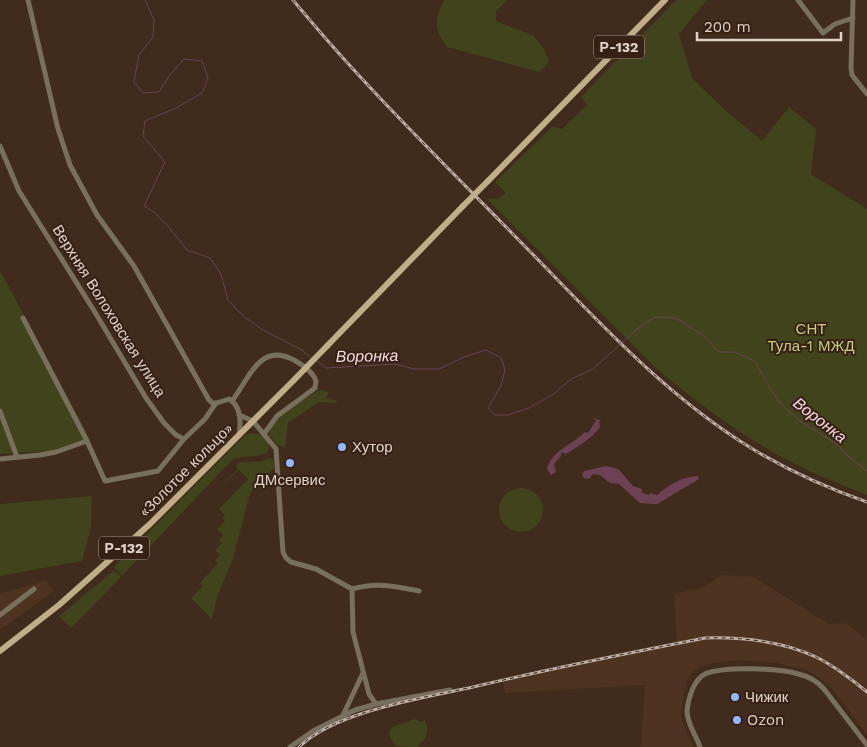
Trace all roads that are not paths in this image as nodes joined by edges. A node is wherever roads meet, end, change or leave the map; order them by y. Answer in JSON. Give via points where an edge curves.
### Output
{"nodes":[{"id":1,"x":28,"y":0,"type":"edge"},
{"id":2,"x":665,"y":0,"type":"edge"},
{"id":3,"x":798,"y":0,"type":"edge"},
{"id":4,"x":853,"y":0,"type":"edge"},
{"id":5,"x":853,"y":18,"type":"junction"},
{"id":6,"x":867,"y":94,"type":"edge"},
{"id":7,"x":0,"y":146,"type":"edge"},
{"id":8,"x":23,"y":318,"type":"dead end"},
{"id":9,"x":232,"y":401,"type":"junction"},
{"id":10,"x":216,"y":403,"type":"junction"},
{"id":11,"x":0,"y":411,"type":"edge"},
{"id":12,"x":239,"y":415,"type":"junction"},
{"id":13,"x":253,"y":421,"type":"junction"},
{"id":14,"x":264,"y":434,"type":"junction"},
{"id":15,"x":239,"y":435,"type":"junction"},
{"id":16,"x":184,"y":439,"type":"junction"},
{"id":17,"x":87,"y":441,"type":"junction"},
{"id":18,"x":17,"y":457,"type":"junction"},
{"id":19,"x":0,"y":459,"type":"edge"},
{"id":20,"x":34,"y":589,"type":"dead end"},
{"id":21,"x":352,"y":589,"type":"junction"},
{"id":22,"x":419,"y":591,"type":"dead end"},
{"id":23,"x":0,"y":615,"type":"edge"},
{"id":24,"x":0,"y":651,"type":"edge"},
{"id":25,"x":363,"y":672,"type":"junction"},
{"id":26,"x":450,"y":690,"type":"dead end"},
{"id":27,"x":376,"y":704,"type":"junction"},
{"id":28,"x":343,"y":715,"type":"junction"},
{"id":29,"x":867,"y":745,"type":"edge"},
{"id":30,"x":290,"y":747,"type":"edge"},
{"id":31,"x":700,"y":747,"type":"edge"}],
"edges":[{"from":1,"to":10,"type":"street","via":[[58,128],[70,165],[97,215],[134,266],[209,400]]},
{"from":2,"to":13,"type":"main road","name":"«Золотое кольцо»","number":"Р-132","bridge":true},
{"from":3,"to":5,"type":"street","via":[[823,33],[835,24]]},
{"from":4,"to":5,"type":"street"},
{"from":5,"to":6,"type":"street","via":[[850,68]]},
{"from":7,"to":16,"type":"street","name":"Верхняя Волоховская улица","via":[[19,191],[146,398],[164,423]]},
{"from":8,"to":17,"type":"street"},
{"from":9,"to":10,"type":"street","via":[[225,399]]},
{"from":9,"to":12,"type":"street"},
{"from":9,"to":14,"type":"street","via":[[256,366],[269,355],[288,357],[312,373],[315,388],[277,416]]},
{"from":10,"to":16,"type":"street"},
{"from":11,"to":18,"type":"street"},
{"from":12,"to":13,"type":"street"},
{"from":12,"to":15,"type":"street"},
{"from":13,"to":14,"type":"street"},
{"from":13,"to":15,"type":"main road","name":"«Золотое кольцо»","number":"Р-132"},
{"from":14,"to":21,"type":"street","via":[[276,449],[285,556],[291,562],[316,570]]},
{"from":15,"to":24,"type":"main road","name":"«Золотое кольцо»","number":"Р-132","via":[[109,562]]},
{"from":16,"to":17,"type":"street","via":[[158,471],[105,481]]},
{"from":17,"to":18,"type":"street","via":[[56,452]]},
{"from":18,"to":19,"type":"street"},
{"from":20,"to":23,"type":"street"},
{"from":21,"to":22,"type":"street","via":[[369,584]]},
{"from":21,"to":25,"type":"street","via":[[353,632]]},
{"from":25,"to":27,"type":"street","via":[[369,694]]},
{"from":25,"to":28,"type":"street"},
{"from":26,"to":27,"type":"street"},
{"from":27,"to":28,"type":"street"},
{"from":28,"to":30,"type":"street"},
{"from":29,"to":31,"type":"street","via":[[816,682],[794,673],[733,669],[705,674],[691,692],[688,719]]}]}
